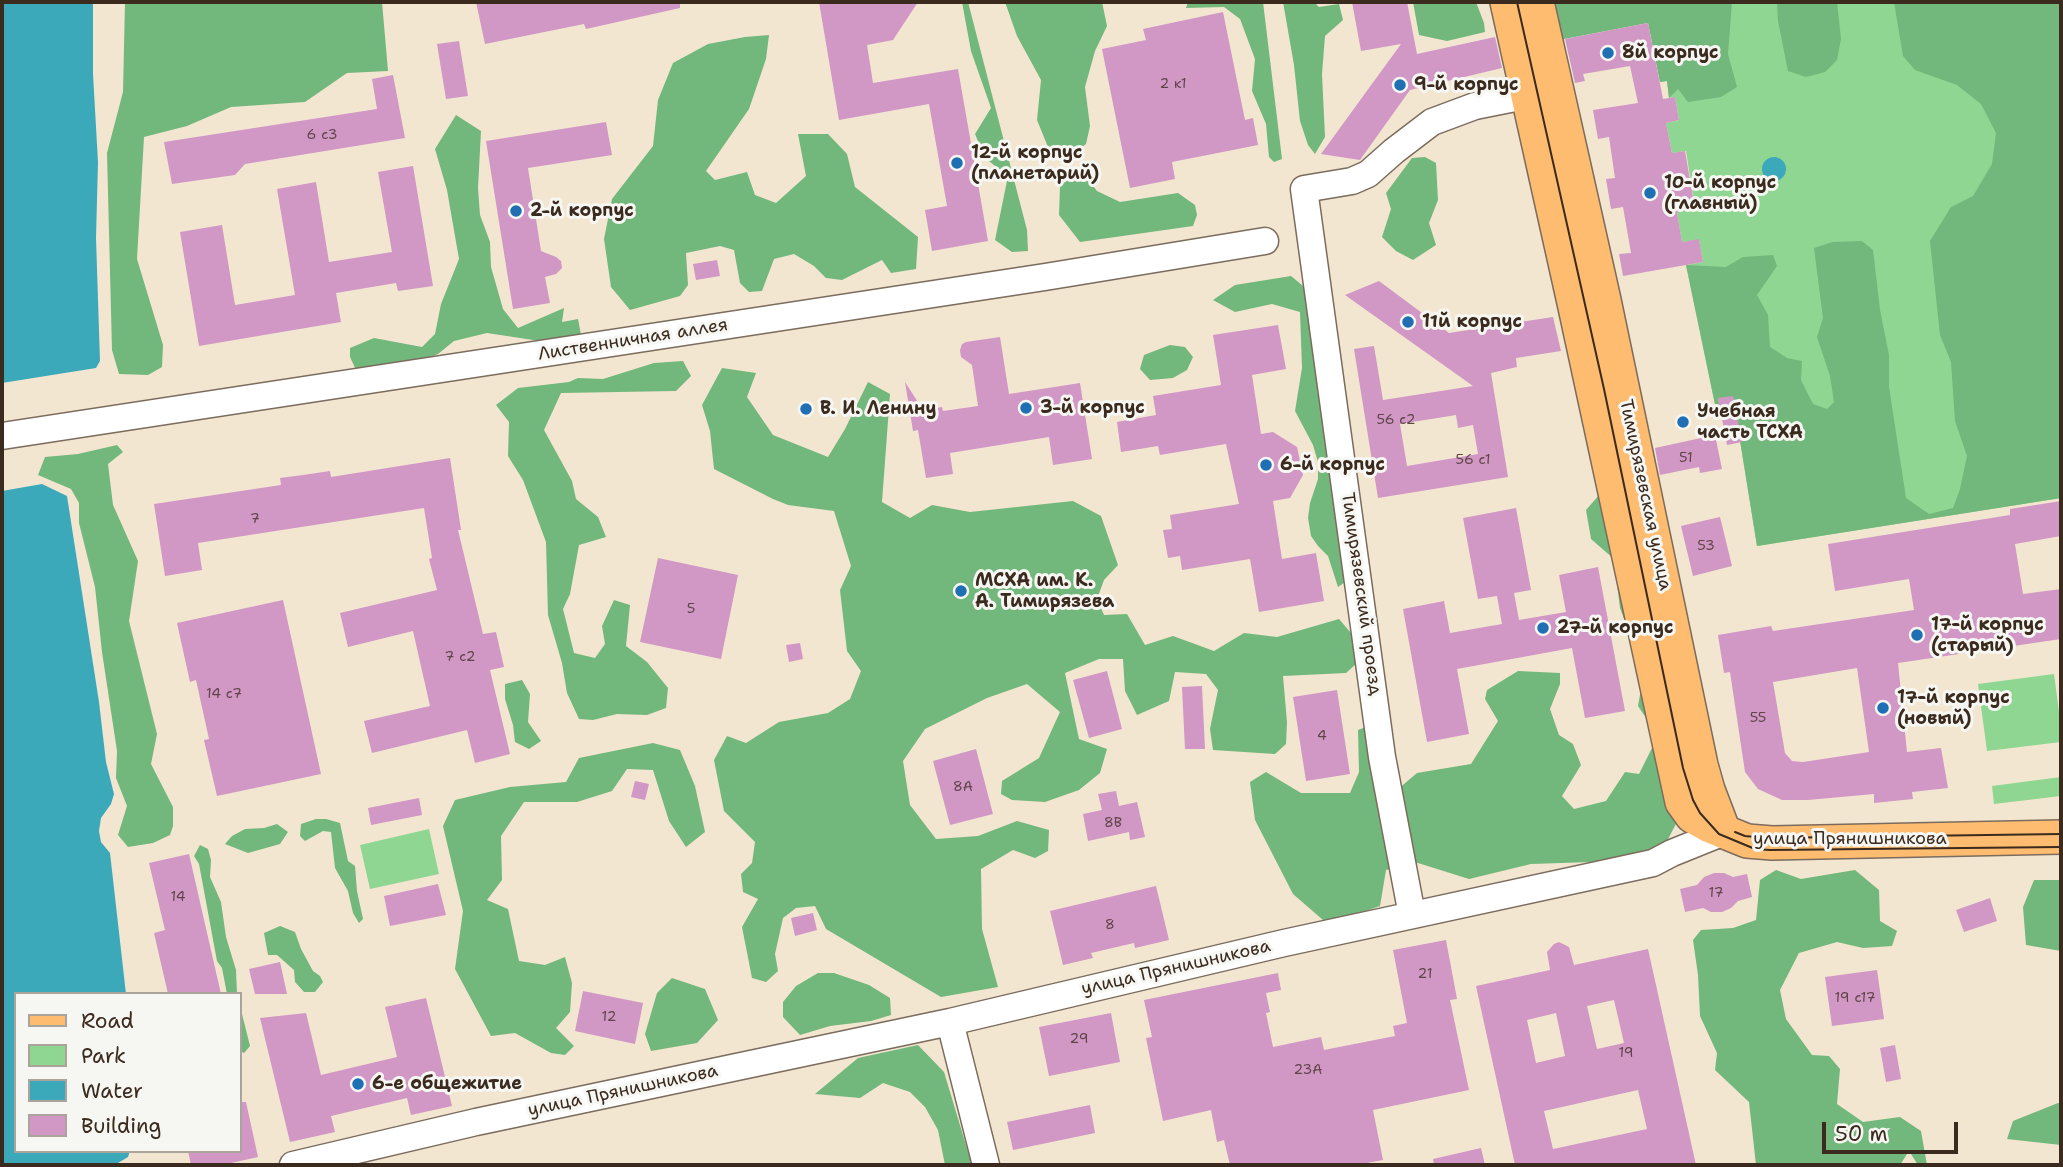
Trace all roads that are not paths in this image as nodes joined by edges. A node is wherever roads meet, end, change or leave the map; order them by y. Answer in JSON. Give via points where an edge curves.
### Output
{"nodes":[{"id":1,"x":1507,"y":2,"type":"edge"},
{"id":2,"x":1537,"y":2,"type":"edge"},
{"id":3,"x":1542,"y":92,"type":"junction"},
{"id":4,"x":1265,"y":241,"type":"dead end"},
{"id":5,"x":2,"y":436,"type":"edge"},
{"id":6,"x":1724,"y":832,"type":"junction"},
{"id":7,"x":2061,"y":837,"type":"edge"},
{"id":8,"x":1412,"y":915,"type":"junction"},
{"id":9,"x":950,"y":1022,"type":"junction"},
{"id":10,"x":293,"y":1165,"type":"edge"},
{"id":11,"x":986,"y":1165,"type":"edge"}],
"edges":[{"from":1,"to":3,"type":"main road","name":"Тимирязевская улица"},
{"from":2,"to":3,"type":"main road","name":"Тимирязевская улица"},
{"from":3,"to":6,"type":"main road","name":"Тимирязевская улица","via":[[1615,352],[1701,765]]},
{"from":3,"to":8,"type":"street","name":"Тимирязевский проезд","via":[[1475,106],[1432,122],[1368,174],[1304,189],[1382,757]]},
{"from":4,"to":5,"type":"street","name":"Лиственничная аллея"},
{"from":6,"to":7,"type":"main road","name":"улица Прянишникова","via":[[1747,841],[1772,843]]},
{"from":6,"to":8,"type":"street","name":"улица Прянишникова","via":[[1653,863]]},
{"from":8,"to":9,"type":"street","name":"улица Прянишникова"},
{"from":9,"to":10,"type":"street","name":"улица Прянишникова"},
{"from":9,"to":11,"type":"street"}]}
